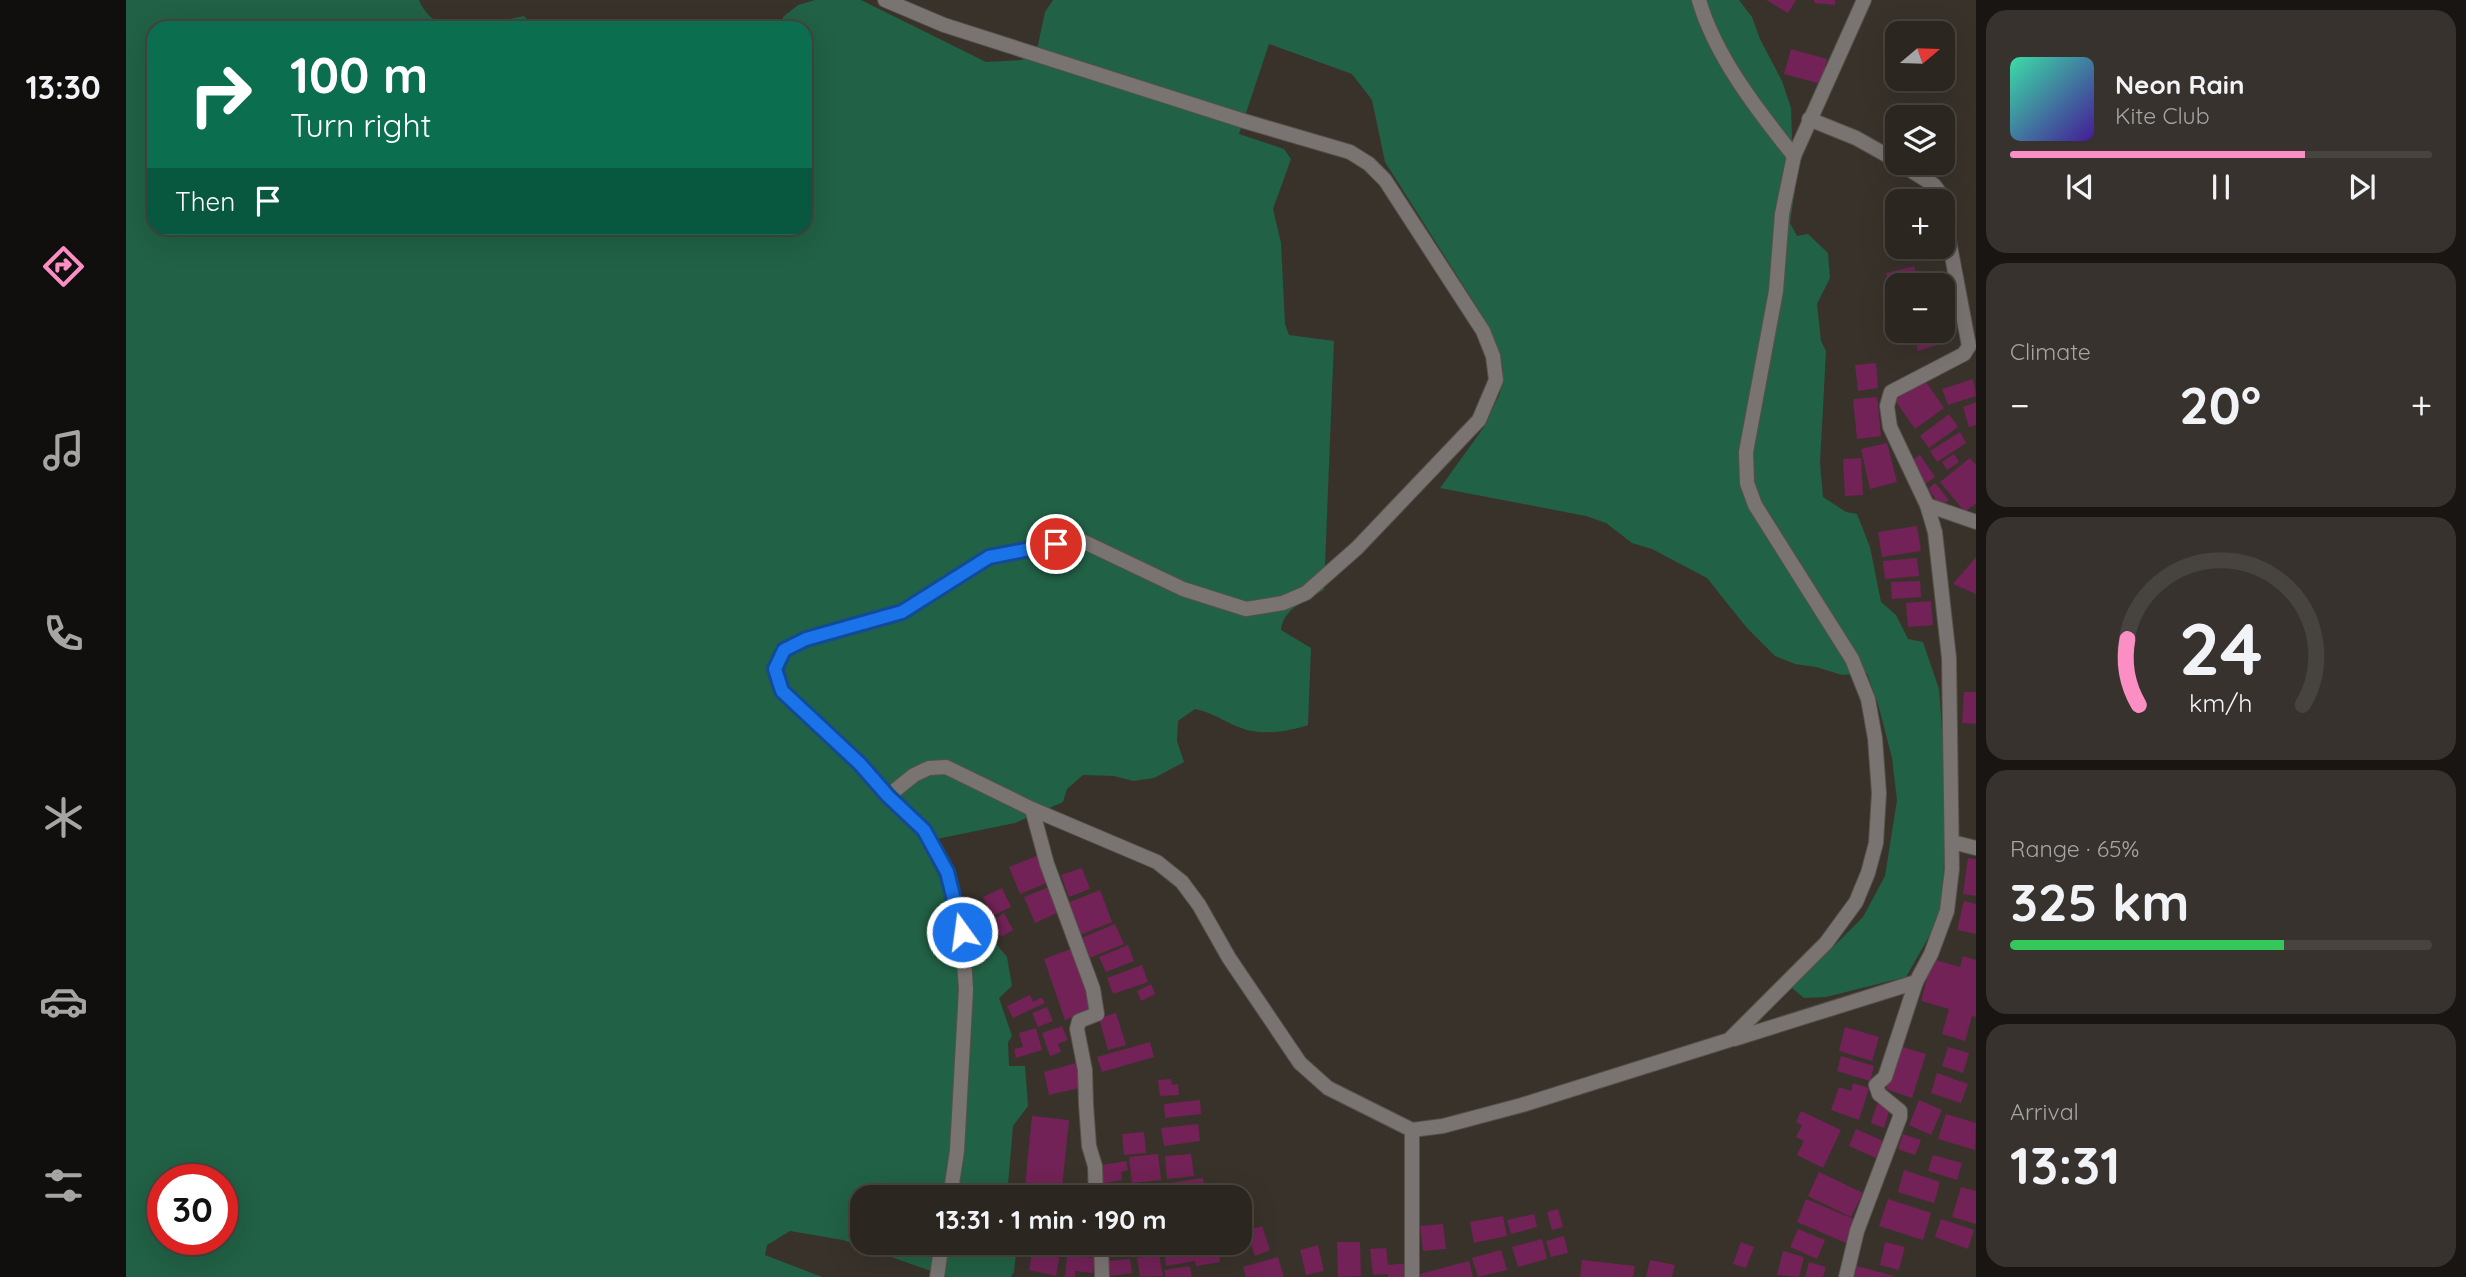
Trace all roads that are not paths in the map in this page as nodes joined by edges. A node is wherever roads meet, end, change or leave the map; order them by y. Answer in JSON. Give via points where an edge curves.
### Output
{"nodes":[{"id":1,"x":885,"y":0,"type":"edge"},
{"id":2,"x":1699,"y":0,"type":"edge"},
{"id":3,"x":1864,"y":0,"type":"edge"},
{"id":4,"x":1809,"y":119,"type":"junction"},
{"id":5,"x":1885,"y":155,"type":"edge"},
{"id":6,"x":1794,"y":156,"type":"junction"},
{"id":7,"x":1918,"y":175,"type":"edge"},
{"id":8,"x":1927,"y":505,"type":"junction"},
{"id":9,"x":1976,"y":522,"type":"edge"},
{"id":10,"x":888,"y":796,"type":"junction"},
{"id":11,"x":1032,"y":809,"type":"junction"},
{"id":12,"x":1952,"y":842,"type":"junction"},
{"id":13,"x":1976,"y":848,"type":"edge"},
{"id":14,"x":1916,"y":982,"type":"junction"},
{"id":15,"x":1729,"y":1040,"type":"junction"},
{"id":16,"x":1412,"y":1130,"type":"junction"},
{"id":17,"x":952,"y":1185,"type":"edge"},
{"id":18,"x":1096,"y":1185,"type":"edge"},
{"id":19,"x":940,"y":1255,"type":"edge"},
{"id":20,"x":1101,"y":1255,"type":"edge"},
{"id":21,"x":937,"y":1277,"type":"edge"},
{"id":22,"x":1102,"y":1277,"type":"edge"},
{"id":23,"x":1412,"y":1277,"type":"edge"},
{"id":24,"x":1846,"y":1277,"type":"edge"}],
"edges":[{"from":1,"to":10,"type":"street","via":[[944,25],[1350,152],[1369,163],[1385,180],[1483,331],[1496,380],[1479,420],[1429,474],[1357,548],[1306,593],[1283,603],[1246,609],[1183,589],[1078,539],[989,557],[902,612],[806,639],[784,650],[775,669],[782,691]]},
{"from":2,"to":6,"type":"street","via":[[1705,21],[1754,105]]},
{"from":3,"to":4,"type":"street"},
{"from":4,"to":5,"type":"street"},
{"from":4,"to":6,"type":"street"},
{"from":6,"to":15,"type":"street","via":[[1782,214],[1776,291],[1746,452],[1747,483],[1755,505],[1852,659],[1868,699],[1879,793],[1876,843],[1856,902],[1826,943]]},
{"from":7,"to":8,"type":"street","via":[[1940,193],[1969,346],[1964,354],[1888,397],[1890,428]]},
{"from":8,"to":9,"type":"street"},
{"from":8,"to":12,"type":"street","via":[[1935,532],[1949,658]]},
{"from":10,"to":11,"type":"street","via":[[914,775],[946,767]]},
{"from":10,"to":17,"type":"street","via":[[924,830],[947,872],[962,932],[967,989]]},
{"from":11,"to":16,"type":"street","via":[[1157,862],[1182,882],[1300,1063],[1328,1088]]},
{"from":11,"to":18,"type":"street","via":[[1098,1007],[1097,1014],[1079,1021],[1077,1030]]},
{"from":12,"to":13,"type":"street"},
{"from":12,"to":14,"type":"street","via":[[1947,911]]},
{"from":14,"to":15,"type":"street"},
{"from":14,"to":24,"type":"street","via":[[1885,1077],[1877,1085],[1879,1094],[1900,1111],[1900,1117],[1857,1231]]},
{"from":15,"to":16,"type":"street","via":[[1522,1105]]},
{"from":16,"to":23,"type":"street"},
{"from":19,"to":21,"type":"street"},
{"from":20,"to":22,"type":"street"}]}
